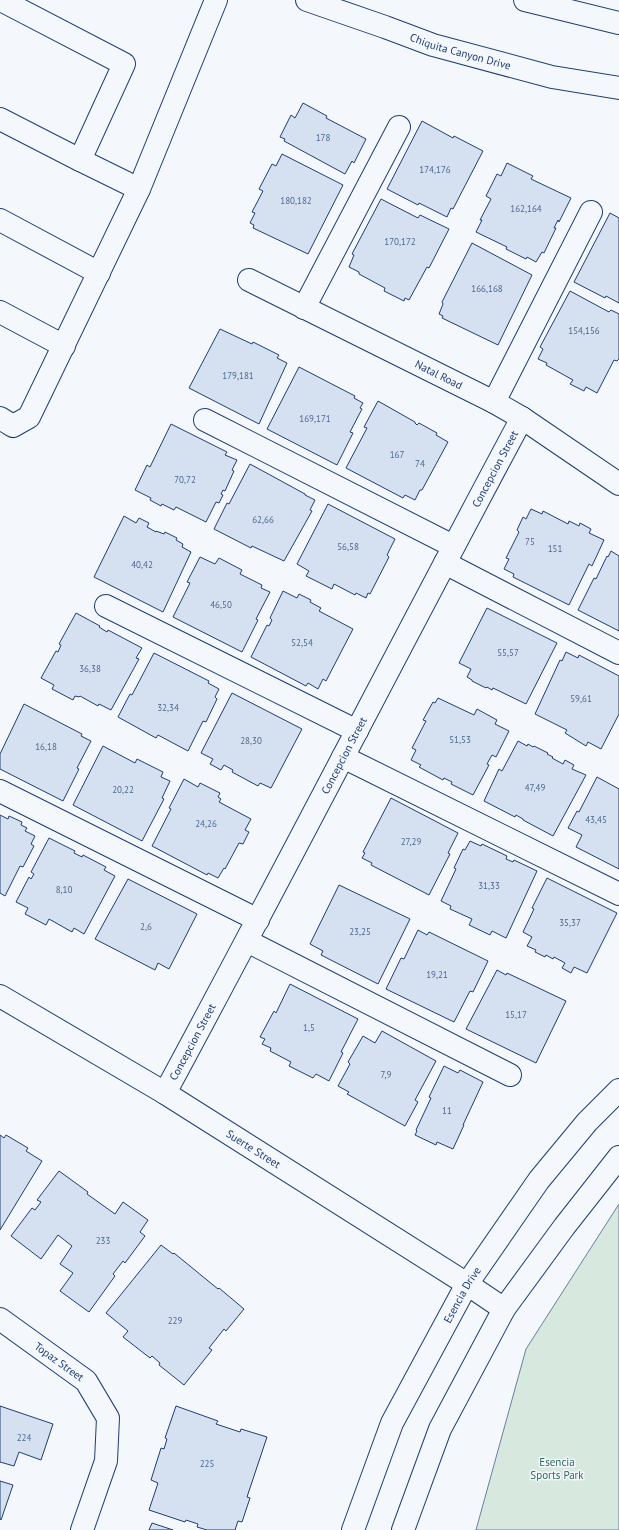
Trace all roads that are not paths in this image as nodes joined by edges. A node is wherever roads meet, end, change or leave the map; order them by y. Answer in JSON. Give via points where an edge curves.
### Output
{"nodes":[{"id":1,"x":1,"y":0,"type":"edge"},
{"id":2,"x":216,"y":0,"type":"edge"},
{"id":3,"x":307,"y":0,"type":"edge"},
{"id":4,"x":525,"y":0,"type":"edge"},
{"id":5,"x":619,"y":24,"type":"edge"},
{"id":6,"x":619,"y":88,"type":"edge"},
{"id":7,"x":0,"y":120,"type":"edge"},
{"id":8,"x":399,"y":127,"type":"dead end"},
{"id":9,"x":80,"y":160,"type":"junction"},
{"id":10,"x":139,"y":189,"type":"junction"},
{"id":11,"x":591,"y":212,"type":"dead end"},
{"id":12,"x":0,"y":220,"type":"edge"},
{"id":13,"x":99,"y":273,"type":"junction"},
{"id":14,"x":249,"y":280,"type":"dead end"},
{"id":15,"x":304,"y":308,"type":"junction"},
{"id":16,"x":0,"y":312,"type":"edge"},
{"id":17,"x":64,"y":346,"type":"junction"},
{"id":18,"x":494,"y":402,"type":"junction"},
{"id":19,"x":0,"y":418,"type":"edge"},
{"id":20,"x":522,"y":418,"type":"junction"},
{"id":21,"x":205,"y":420,"type":"dead end"},
{"id":22,"x":619,"y":484,"type":"edge"},
{"id":23,"x":449,"y":554,"type":"junction"},
{"id":24,"x":106,"y":606,"type":"dead end"},
{"id":25,"x":619,"y":653,"type":"edge"},
{"id":26,"x":357,"y":731,"type":"junction"},
{"id":27,"x":343,"y":757,"type":"junction"},
{"id":28,"x":0,"y":791,"type":"edge"},
{"id":29,"x":619,"y":894,"type":"edge"},
{"id":30,"x":258,"y":920,"type":"junction"},
{"id":31,"x":247,"y":941,"type":"junction"},
{"id":32,"x":0,"y":996,"type":"edge"},
{"id":33,"x":510,"y":1075,"type":"dead end"},
{"id":34,"x":619,"y":1090,"type":"edge"},
{"id":35,"x":165,"y":1093,"type":"junction"},
{"id":36,"x":619,"y":1157,"type":"edge"},
{"id":37,"x":467,"y":1284,"type":"junction"},
{"id":38,"x":504,"y":1309,"type":"junction"},
{"id":39,"x":0,"y":1319,"type":"edge"},
{"id":40,"x":82,"y":1530,"type":"edge"},
{"id":41,"x":353,"y":1530,"type":"edge"},
{"id":42,"x":403,"y":1530,"type":"edge"}],
"edges":[{"from":1,"to":9,"type":"street","via":[[124,64]]},
{"from":2,"to":10,"type":"street"},
{"from":3,"to":6,"type":"street","name":"Chiquita Canyon Drive","via":[[432,45],[552,76]]},
{"from":4,"to":5,"type":"street"},
{"from":7,"to":9,"type":"street"},
{"from":8,"to":15,"type":"street"},
{"from":9,"to":10,"type":"street"},
{"from":10,"to":13,"type":"street"},
{"from":11,"to":18,"type":"street"},
{"from":12,"to":13,"type":"street"},
{"from":13,"to":17,"type":"street"},
{"from":14,"to":15,"type":"street","name":"Natal Road"},
{"from":15,"to":18,"type":"street","name":"Natal Road"},
{"from":16,"to":17,"type":"street"},
{"from":17,"to":19,"type":"street","via":[[29,418],[13,426]]},
{"from":18,"to":20,"type":"street","name":"Natal Road"},
{"from":20,"to":22,"type":"street","name":"Natal Road"},
{"from":20,"to":23,"type":"street","name":"Concepcion Street"},
{"from":21,"to":23,"type":"street"},
{"from":23,"to":25,"type":"street"},
{"from":23,"to":26,"type":"street","name":"Concepcion Street"},
{"from":24,"to":26,"type":"street"},
{"from":26,"to":27,"type":"street","name":"Concepcion Street"},
{"from":27,"to":29,"type":"street"},
{"from":27,"to":30,"type":"street","name":"Concepcion Street"},
{"from":28,"to":30,"type":"street"},
{"from":30,"to":31,"type":"street","name":"Concepcion Street"},
{"from":31,"to":33,"type":"street"},
{"from":31,"to":35,"type":"street","name":"Concepcion Street"},
{"from":32,"to":35,"type":"street","name":"Suerte Street"},
{"from":34,"to":37,"type":"street","name":"Esencia Drive","via":[[587,1122],[539,1180]]},
{"from":35,"to":37,"type":"street","name":"Suerte Street"},
{"from":36,"to":38,"type":"street"},
{"from":37,"to":38,"type":"street","name":"Suerte Street"},
{"from":37,"to":41,"type":"street","name":"Esencia Drive","via":[[392,1423]]},
{"from":38,"to":42,"type":"street","via":[[440,1430]]},
{"from":39,"to":40,"type":"street","name":"Topaz Street","via":[[86,1381],[108,1418],[106,1461]]}]}
